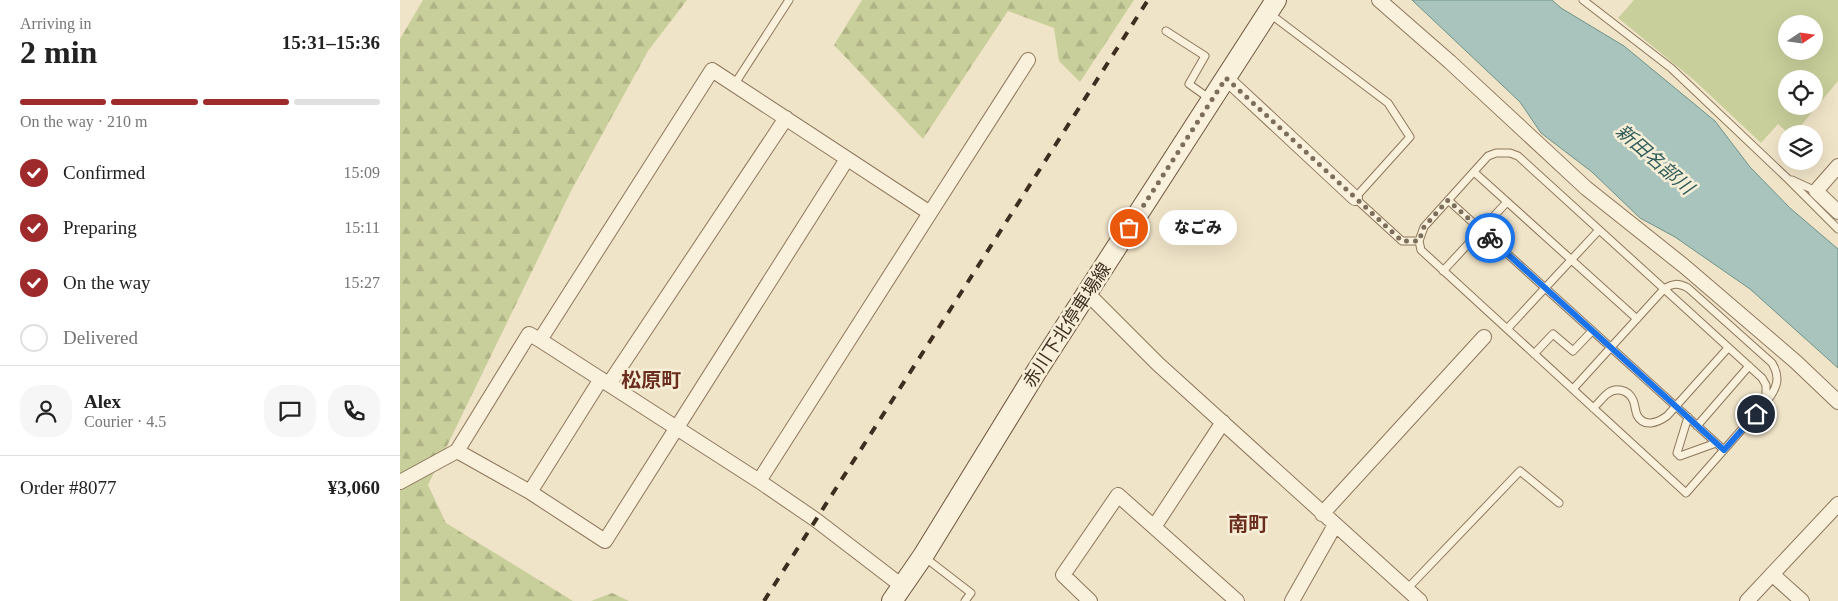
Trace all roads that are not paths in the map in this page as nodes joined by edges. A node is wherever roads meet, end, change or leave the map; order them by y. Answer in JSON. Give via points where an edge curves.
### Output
{"nodes":[{"id":1,"x":789,"y":0,"type":"edge"},
{"id":2,"x":1379,"y":0,"type":"edge"},
{"id":3,"x":1583,"y":0,"type":"edge"},
{"id":4,"x":1272,"y":6,"type":"edge"},
{"id":5,"x":1166,"y":31,"type":"dead end"},
{"id":6,"x":1028,"y":60,"type":"dead end"},
{"id":7,"x":1226,"y":78,"type":"junction"},
{"id":8,"x":734,"y":85,"type":"junction"},
{"id":9,"x":1211,"y":100,"type":"junction"},
{"id":10,"x":786,"y":118,"type":"junction"},
{"id":11,"x":847,"y":159,"type":"junction"},
{"id":12,"x":1838,"y":166,"type":"edge"},
{"id":13,"x":1474,"y":172,"type":"junction"},
{"id":14,"x":1787,"y":178,"type":"junction"},
{"id":15,"x":1816,"y":192,"type":"junction"},
{"id":16,"x":1355,"y":198,"type":"junction"},
{"id":17,"x":1448,"y":200,"type":"junction"},
{"id":18,"x":1507,"y":202,"type":"junction"},
{"id":19,"x":1838,"y":212,"type":"edge"},
{"id":20,"x":930,"y":213,"type":"junction"},
{"id":21,"x":1838,"y":229,"type":"edge"},
{"id":22,"x":1481,"y":230,"type":"junction"},
{"id":23,"x":1599,"y":230,"type":"junction"},
{"id":24,"x":1419,"y":241,"type":"junction"},
{"id":25,"x":1572,"y":260,"type":"junction"},
{"id":26,"x":1443,"y":271,"type":"junction"},
{"id":27,"x":1545,"y":288,"type":"junction"},
{"id":28,"x":1664,"y":289,"type":"junction"},
{"id":29,"x":1088,"y":294,"type":"junction"},
{"id":30,"x":1637,"y":319,"type":"junction"},
{"id":31,"x":1507,"y":329,"type":"junction"},
{"id":32,"x":1592,"y":331,"type":"junction"},
{"id":33,"x":1484,"y":337,"type":"dead end"},
{"id":34,"x":540,"y":340,"type":"junction"},
{"id":35,"x":1611,"y":347,"type":"junction"},
{"id":36,"x":1728,"y":348,"type":"junction"},
{"id":37,"x":1534,"y":354,"type":"junction"},
{"id":38,"x":1749,"y":366,"type":"junction"},
{"id":39,"x":605,"y":382,"type":"junction"},
{"id":40,"x":1573,"y":389,"type":"junction"},
{"id":41,"x":1766,"y":402,"type":"junction"},
{"id":42,"x":1838,"y":402,"type":"edge"},
{"id":43,"x":1676,"y":406,"type":"junction"},
{"id":44,"x":1593,"y":408,"type":"junction"},
{"id":45,"x":1688,"y":417,"type":"junction"},
{"id":46,"x":1223,"y":422,"type":"junction"},
{"id":47,"x":1698,"y":426,"type":"junction"},
{"id":48,"x":677,"y":428,"type":"junction"},
{"id":49,"x":1716,"y":443,"type":"junction"},
{"id":50,"x":1724,"y":450,"type":"junction"},
{"id":51,"x":456,"y":451,"type":"junction"},
{"id":52,"x":759,"y":481,"type":"junction"},
{"id":53,"x":400,"y":482,"type":"edge"},
{"id":54,"x":530,"y":492,"type":"junction"},
{"id":55,"x":1559,"y":503,"type":"dead end"},
{"id":56,"x":1837,"y":507,"type":"edge"},
{"id":57,"x":1322,"y":514,"type":"junction"},
{"id":58,"x":1336,"y":525,"type":"junction"},
{"id":59,"x":1154,"y":527,"type":"junction"},
{"id":60,"x":923,"y":556,"type":"junction"},
{"id":61,"x":1772,"y":574,"type":"junction"},
{"id":62,"x":1407,"y":589,"type":"junction"},
{"id":63,"x":897,"y":594,"type":"edge"},
{"id":64,"x":965,"y":601,"type":"edge"},
{"id":65,"x":1090,"y":601,"type":"edge"},
{"id":66,"x":1238,"y":601,"type":"edge"},
{"id":67,"x":1292,"y":601,"type":"edge"},
{"id":68,"x":1420,"y":601,"type":"edge"},
{"id":69,"x":1747,"y":601,"type":"edge"},
{"id":70,"x":1802,"y":601,"type":"edge"}],
"edges":[{"from":1,"to":8,"type":"lane"},
{"from":2,"to":42,"type":"street","via":[[1586,188],[1684,266]]},
{"from":3,"to":14,"type":"lane","via":[[1670,68]]},
{"from":4,"to":7,"type":"main road","name":"赤川下北停車場線"},
{"from":4,"to":16,"type":"lane","via":[[1388,103],[1410,138]]},
{"from":5,"to":9,"type":"lane","via":[[1205,56],[1189,84]]},
{"from":6,"to":20,"type":"street"},
{"from":7,"to":9,"type":"main road","name":"赤川下北停車場線"},
{"from":7,"to":16,"type":"street"},
{"from":8,"to":10,"type":"street"},
{"from":8,"to":34,"type":"street","via":[[712,70]]},
{"from":9,"to":29,"type":"main road","name":"赤川下北停車場線"},
{"from":10,"to":11,"type":"street"},
{"from":10,"to":39,"type":"street"},
{"from":11,"to":20,"type":"street"},
{"from":11,"to":48,"type":"street"},
{"from":12,"to":15,"type":"street"},
{"from":13,"to":17,"type":"lane"},
{"from":13,"to":18,"type":"lane"},
{"from":13,"to":23,"type":"lane","via":[[1488,156],[1496,153],[1518,156]]},
{"from":14,"to":15,"type":"lane"},
{"from":14,"to":21,"type":"lane"},
{"from":15,"to":19,"type":"street"},
{"from":16,"to":24,"type":"lane","via":[[1402,241]]},
{"from":17,"to":22,"type":"lane"},
{"from":17,"to":24,"type":"lane","via":[[1424,227]]},
{"from":18,"to":22,"type":"lane"},
{"from":18,"to":25,"type":"lane"},
{"from":20,"to":52,"type":"street"},
{"from":22,"to":26,"type":"lane"},
{"from":22,"to":27,"type":"lane"},
{"from":23,"to":25,"type":"lane"},
{"from":23,"to":28,"type":"lane"},
{"from":24,"to":26,"type":"lane","via":[[1421,250]]},
{"from":25,"to":27,"type":"lane"},
{"from":25,"to":30,"type":"lane"},
{"from":26,"to":31,"type":"lane"},
{"from":27,"to":31,"type":"lane"},
{"from":27,"to":32,"type":"lane"},
{"from":28,"to":30,"type":"lane"},
{"from":28,"to":36,"type":"lane"},
{"from":28,"to":41,"type":"lane","via":[[1677,284],[1688,288],[1772,363],[1777,384]]},
{"from":29,"to":46,"type":"street","via":[[1158,364]]},
{"from":29,"to":60,"type":"main road","name":"赤川下北停車場線"},
{"from":30,"to":35,"type":"lane"},
{"from":31,"to":37,"type":"lane"},
{"from":32,"to":35,"type":"lane"},
{"from":32,"to":37,"type":"lane","via":[[1573,351],[1553,334]]},
{"from":33,"to":57,"type":"street"},
{"from":34,"to":39,"type":"street"},
{"from":34,"to":51,"type":"street","via":[[529,334]]},
{"from":35,"to":40,"type":"lane"},
{"from":35,"to":43,"type":"lane"},
{"from":36,"to":38,"type":"lane"},
{"from":36,"to":43,"type":"lane"},
{"from":37,"to":40,"type":"lane"},
{"from":38,"to":41,"type":"lane","via":[[1766,385]]},
{"from":38,"to":47,"type":"lane"},
{"from":39,"to":48,"type":"street"},
{"from":39,"to":54,"type":"street"},
{"from":40,"to":44,"type":"lane"},
{"from":41,"to":50,"type":"lane"},
{"from":43,"to":44,"type":"lane","via":[[1651,424],[1638,416],[1628,393],[1614,390]]},
{"from":43,"to":45,"type":"lane"},
{"from":44,"to":50,"type":"lane","via":[[1686,493]]},
{"from":45,"to":47,"type":"lane"},
{"from":45,"to":49,"type":"lane","via":[[1677,453],[1680,456]]},
{"from":46,"to":57,"type":"street"},
{"from":46,"to":59,"type":"street"},
{"from":47,"to":49,"type":"lane"},
{"from":48,"to":52,"type":"street"},
{"from":48,"to":54,"type":"street","via":[[605,541]]},
{"from":49,"to":50,"type":"lane"},
{"from":51,"to":53,"type":"street"},
{"from":51,"to":54,"type":"street"},
{"from":52,"to":63,"type":"street","via":[[816,520]]},
{"from":55,"to":62,"type":"lane","via":[[1520,471]]},
{"from":56,"to":61,"type":"street"},
{"from":57,"to":58,"type":"street"},
{"from":58,"to":62,"type":"street"},
{"from":58,"to":67,"type":"street"},
{"from":59,"to":65,"type":"street","via":[[1118,494],[1063,575]]},
{"from":59,"to":66,"type":"street"},
{"from":60,"to":63,"type":"main road","name":"赤川下北停車場線"},
{"from":60,"to":64,"type":"lane","via":[[971,593]]},
{"from":61,"to":69,"type":"street"},
{"from":61,"to":70,"type":"street"},
{"from":62,"to":68,"type":"street"}]}
